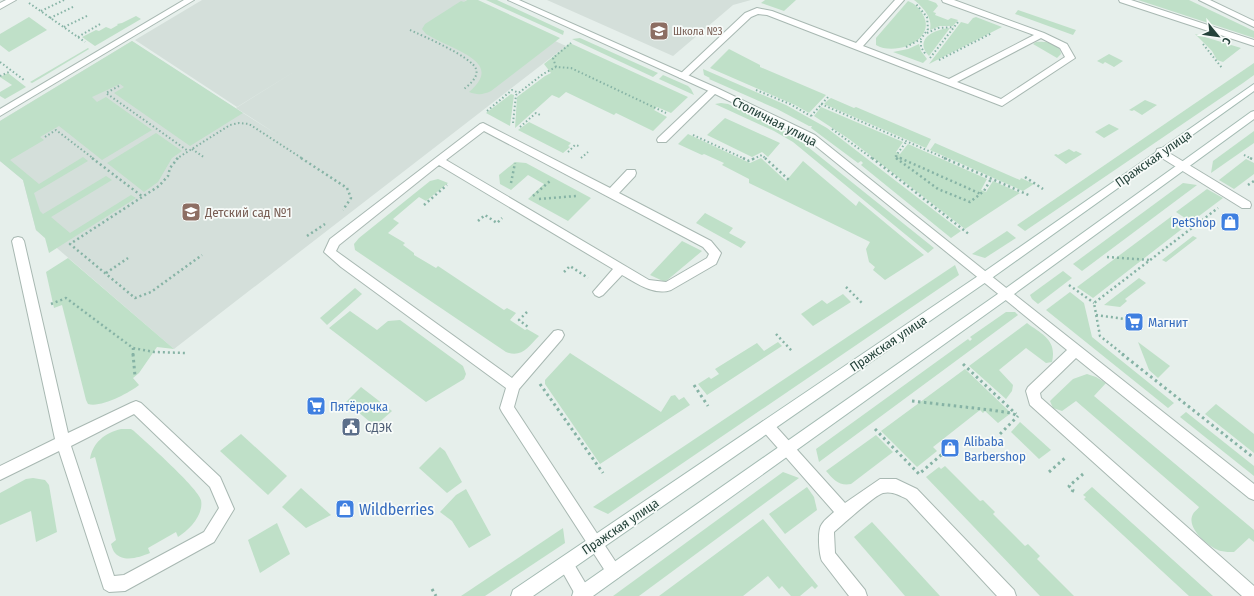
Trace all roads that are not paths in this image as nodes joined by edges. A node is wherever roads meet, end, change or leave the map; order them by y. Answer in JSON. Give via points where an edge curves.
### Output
{"nodes":[{"id":1,"x":12,"y":0,"type":"edge"},
{"id":2,"x":190,"y":0,"type":"edge"},
{"id":3,"x":512,"y":0,"type":"edge"},
{"id":4,"x":900,"y":0,"type":"edge"},
{"id":5,"x":946,"y":0,"type":"edge"},
{"id":6,"x":1123,"y":0,"type":"edge"},
{"id":7,"x":1203,"y":0,"type":"edge"},
{"id":8,"x":0,"y":6,"type":"edge"},
{"id":9,"x":1254,"y":24,"type":"edge"},
{"id":10,"x":1041,"y":34,"type":"junction"},
{"id":11,"x":1254,"y":42,"type":"edge"},
{"id":12,"x":857,"y":47,"type":"junction"},
{"id":13,"x":684,"y":76,"type":"junction"},
{"id":14,"x":949,"y":83,"type":"junction"},
{"id":15,"x":1254,"y":87,"type":"edge"},
{"id":16,"x":714,"y":90,"type":"junction"},
{"id":17,"x":0,"y":113,"type":"edge"},
{"id":18,"x":1254,"y":114,"type":"edge"},
{"id":19,"x":662,"y":140,"type":"dead end"},
{"id":20,"x":1161,"y":152,"type":"junction"},
{"id":21,"x":440,"y":161,"type":"junction"},
{"id":22,"x":1182,"y":166,"type":"junction"},
{"id":23,"x":630,"y":173,"type":"dead end"},
{"id":24,"x":612,"y":193,"type":"junction"},
{"id":25,"x":1246,"y":206,"type":"dead end"},
{"id":26,"x":18,"y":241,"type":"dead end"},
{"id":27,"x":620,"y":269,"type":"junction"},
{"id":28,"x":985,"y":277,"type":"junction"},
{"id":29,"x":599,"y":292,"type":"dead end"},
{"id":30,"x":1006,"y":294,"type":"junction"},
{"id":31,"x":558,"y":335,"type":"dead end"},
{"id":32,"x":1075,"y":351,"type":"junction"},
{"id":33,"x":513,"y":386,"type":"junction"},
{"id":34,"x":767,"y":426,"type":"junction"},
{"id":35,"x":63,"y":443,"type":"junction"},
{"id":36,"x":787,"y":448,"type":"junction"},
{"id":37,"x":0,"y":473,"type":"edge"},
{"id":38,"x":1254,"y":493,"type":"edge"},
{"id":39,"x":844,"y":514,"type":"junction"},
{"id":40,"x":595,"y":544,"type":"junction"},
{"id":41,"x":566,"y":564,"type":"junction"},
{"id":42,"x":614,"y":572,"type":"junction"},
{"id":43,"x":583,"y":595,"type":"edge"},
{"id":44,"x":519,"y":596,"type":"edge"},
{"id":45,"x":859,"y":596,"type":"edge"},
{"id":46,"x":1008,"y":596,"type":"edge"},
{"id":47,"x":1254,"y":596,"type":"edge"}],
"edges":[{"from":1,"to":8,"type":"street"},
{"from":2,"to":17,"type":"street"},
{"from":3,"to":13,"type":"street","name":"Столичная улица"},
{"from":4,"to":12,"type":"street"},
{"from":5,"to":10,"type":"street"},
{"from":6,"to":11,"type":"street"},
{"from":7,"to":9,"type":"street"},
{"from":10,"to":14,"type":"street"},
{"from":10,"to":14,"type":"street","via":[[1064,46],[1070,58],[1002,103]]},
{"from":12,"to":13,"type":"street","via":[[757,11],[748,15]]},
{"from":12,"to":14,"type":"street"},
{"from":13,"to":16,"type":"street","name":"Столичная улица"},
{"from":15,"to":20,"type":"street","name":"Пражская улица"},
{"from":16,"to":19,"type":"street"},
{"from":16,"to":28,"type":"street","name":"Столичная улица","via":[[811,137]]},
{"from":18,"to":22,"type":"street","name":"Пражская улица"},
{"from":20,"to":22,"type":"street"},
{"from":20,"to":28,"type":"street","name":"Пражская улица"},
{"from":21,"to":24,"type":"street","via":[[483,126]]},
{"from":21,"to":27,"type":"street"},
{"from":21,"to":33,"type":"street","via":[[334,242],[330,252]]},
{"from":22,"to":25,"type":"street"},
{"from":22,"to":30,"type":"street","name":"Пражская улица"},
{"from":23,"to":24,"type":"street"},
{"from":24,"to":27,"type":"street","via":[[707,244],[715,253],[712,261],[667,287],[647,284]]},
{"from":26,"to":35,"type":"street"},
{"from":27,"to":29,"type":"street"},
{"from":28,"to":30,"type":"street","name":"Столичная улица"},
{"from":28,"to":34,"type":"street","name":"Пражская улица"},
{"from":30,"to":32,"type":"street","name":"Столичная улица"},
{"from":30,"to":36,"type":"street","name":"Пражская улица"},
{"from":31,"to":33,"type":"street"},
{"from":32,"to":38,"type":"street","name":"Столичная улица"},
{"from":32,"to":47,"type":"street","via":[[1032,391],[1035,401]]},
{"from":33,"to":40,"type":"street","via":[[507,408]]},
{"from":34,"to":36,"type":"street"},
{"from":34,"to":40,"type":"street","name":"Пражская улица"},
{"from":35,"to":35,"type":"street","via":[[136,407],[215,482],[227,509],[209,537],[125,583],[109,584]]},
{"from":35,"to":37,"type":"street"},
{"from":36,"to":39,"type":"street"},
{"from":36,"to":42,"type":"street","name":"Пражская улица"},
{"from":39,"to":45,"type":"street","via":[[827,529],[827,556]]},
{"from":39,"to":46,"type":"street","via":[[880,486],[896,486],[912,494]]},
{"from":40,"to":41,"type":"street","name":"Пражская улица"},
{"from":40,"to":42,"type":"street"},
{"from":41,"to":43,"type":"street"},
{"from":41,"to":44,"type":"street","name":"Пражская улица"},
{"from":42,"to":43,"type":"street","name":"Пражская улица"}]}
